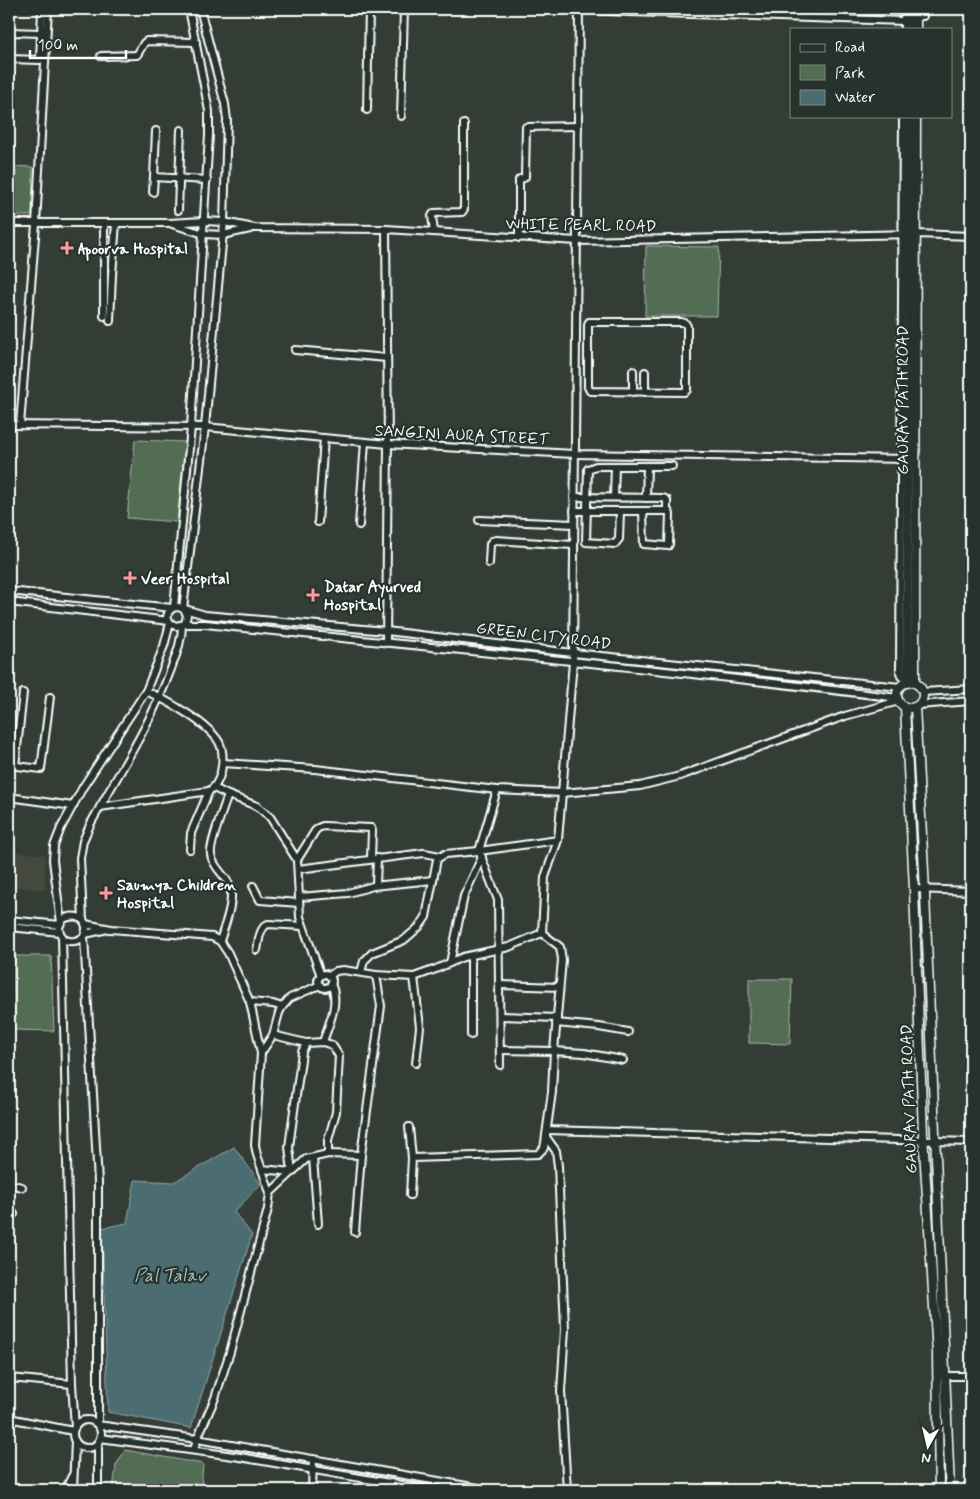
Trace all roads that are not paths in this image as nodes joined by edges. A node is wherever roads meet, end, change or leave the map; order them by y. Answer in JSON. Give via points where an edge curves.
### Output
{"nodes":[{"id":1,"x":42,"y":9,"type":"edge"},
{"id":2,"x":48,"y":9,"type":"edge"},
{"id":3,"x":189,"y":9,"type":"edge"},
{"id":4,"x":200,"y":9,"type":"edge"},
{"id":5,"x":370,"y":9,"type":"edge"},
{"id":6,"x":404,"y":9,"type":"edge"},
{"id":7,"x":571,"y":9,"type":"edge"},
{"id":8,"x":579,"y":9,"type":"edge"},
{"id":9,"x":912,"y":13,"type":"edge"},
{"id":10,"x":904,"y":28,"type":"edge"},
{"id":11,"x":909,"y":28,"type":"edge"},
{"id":12,"x":916,"y":28,"type":"edge"},
{"id":13,"x":9,"y":32,"type":"edge"},
{"id":14,"x":41,"y":33,"type":"junction"},
{"id":15,"x":196,"y":42,"type":"junction"},
{"id":16,"x":101,"y":56,"type":"dead end"},
{"id":17,"x":9,"y":59,"type":"edge"},
{"id":18,"x":367,"y":110,"type":"dead end"},
{"id":19,"x":401,"y":116,"type":"dead end"},
{"id":20,"x":903,"y":118,"type":"edge"},
{"id":21,"x":909,"y":118,"type":"edge"},
{"id":22,"x":916,"y":118,"type":"edge"},
{"id":23,"x":464,"y":124,"type":"dead end"},
{"id":24,"x":578,"y":126,"type":"junction"},
{"id":25,"x":156,"y":130,"type":"dead end"},
{"id":26,"x":181,"y":130,"type":"dead end"},
{"id":27,"x":154,"y":177,"type":"junction"},
{"id":28,"x":180,"y":178,"type":"junction"},
{"id":29,"x":207,"y":180,"type":"junction"},
{"id":30,"x":153,"y":192,"type":"dead end"},
{"id":31,"x":178,"y":210,"type":"dead end"},
{"id":32,"x":204,"y":221,"type":"junction"},
{"id":33,"x":224,"y":222,"type":"junction"},
{"id":34,"x":9,"y":223,"type":"edge"},
{"id":35,"x":169,"y":223,"type":"junction"},
{"id":36,"x":36,"y":224,"type":"junction"},
{"id":37,"x":104,"y":224,"type":"junction"},
{"id":38,"x":116,"y":224,"type":"junction"},
{"id":39,"x":254,"y":228,"type":"junction"},
{"id":40,"x":386,"y":229,"type":"junction"},
{"id":41,"x":434,"y":232,"type":"junction"},
{"id":42,"x":204,"y":234,"type":"junction"},
{"id":43,"x":223,"y":235,"type":"junction"},
{"id":44,"x":905,"y":235,"type":"junction"},
{"id":45,"x":920,"y":235,"type":"junction"},
{"id":46,"x":971,"y":236,"type":"edge"},
{"id":47,"x":519,"y":238,"type":"junction"},
{"id":48,"x":578,"y":242,"type":"junction"},
{"id":49,"x":296,"y":350,"type":"dead end"},
{"id":50,"x":387,"y":358,"type":"junction"},
{"id":51,"x":576,"y":370,"type":"junction"},
{"id":52,"x":588,"y":370,"type":"junction"},
{"id":53,"x":632,"y":371,"type":"dead end"},
{"id":54,"x":645,"y":372,"type":"dead end"},
{"id":55,"x":633,"y":392,"type":"junction"},
{"id":56,"x":645,"y":392,"type":"junction"},
{"id":57,"x":9,"y":425,"type":"edge"},
{"id":58,"x":20,"y":425,"type":"junction"},
{"id":59,"x":192,"y":427,"type":"junction"},
{"id":60,"x":205,"y":427,"type":"junction"},
{"id":61,"x":324,"y":438,"type":"junction"},
{"id":62,"x":364,"y":442,"type":"junction"},
{"id":63,"x":388,"y":444,"type":"junction"},
{"id":64,"x":574,"y":454,"type":"junction"},
{"id":65,"x":907,"y":459,"type":"junction"},
{"id":66,"x":615,"y":466,"type":"junction"},
{"id":67,"x":647,"y":466,"type":"junction"},
{"id":68,"x":672,"y":466,"type":"dead end"},
{"id":69,"x":574,"y":497,"type":"junction"},
{"id":70,"x":586,"y":497,"type":"junction"},
{"id":71,"x":614,"y":497,"type":"junction"},
{"id":72,"x":646,"y":498,"type":"junction"},
{"id":73,"x":574,"y":510,"type":"junction"},
{"id":74,"x":586,"y":510,"type":"junction"},
{"id":75,"x":620,"y":511,"type":"junction"},
{"id":76,"x":643,"y":511,"type":"junction"},
{"id":77,"x":667,"y":511,"type":"junction"},
{"id":78,"x":479,"y":520,"type":"dead end"},
{"id":79,"x":318,"y":522,"type":"dead end"},
{"id":80,"x":574,"y":524,"type":"junction"},
{"id":81,"x":359,"y":525,"type":"dead end"},
{"id":82,"x":573,"y":544,"type":"junction"},
{"id":83,"x":489,"y":563,"type":"dead end"},
{"id":84,"x":9,"y":591,"type":"edge"},
{"id":85,"x":9,"y":602,"type":"edge"},
{"id":86,"x":173,"y":608,"type":"junction"},
{"id":87,"x":184,"y":609,"type":"junction"},
{"id":88,"x":169,"y":622,"type":"junction"},
{"id":89,"x":183,"y":624,"type":"junction"},
{"id":90,"x":386,"y":631,"type":"junction"},
{"id":91,"x":386,"y":643,"type":"junction"},
{"id":92,"x":573,"y":653,"type":"junction"},
{"id":93,"x":573,"y":662,"type":"junction"},
{"id":94,"x":904,"y":683,"type":"junction"},
{"id":95,"x":915,"y":684,"type":"junction"},
{"id":96,"x":971,"y":689,"type":"edge"},
{"id":97,"x":146,"y":691,"type":"junction"},
{"id":98,"x":923,"y":692,"type":"junction"},
{"id":99,"x":23,"y":693,"type":"dead end"},
{"id":100,"x":50,"y":697,"type":"dead end"},
{"id":101,"x":160,"y":698,"type":"junction"},
{"id":102,"x":900,"y":702,"type":"junction"},
{"id":103,"x":971,"y":702,"type":"edge"},
{"id":104,"x":917,"y":706,"type":"junction"},
{"id":105,"x":223,"y":763,"type":"junction"},
{"id":106,"x":12,"y":766,"type":"edge"},
{"id":107,"x":212,"y":789,"type":"junction"},
{"id":108,"x":497,"y":790,"type":"junction"},
{"id":109,"x":562,"y":793,"type":"junction"},
{"id":110,"x":228,"y":796,"type":"junction"},
{"id":111,"x":9,"y":797,"type":"edge"},
{"id":112,"x":73,"y":806,"type":"junction"},
{"id":113,"x":100,"y":807,"type":"junction"},
{"id":114,"x":558,"y":840,"type":"junction"},
{"id":115,"x":190,"y":849,"type":"dead end"},
{"id":116,"x":481,"y":854,"type":"junction"},
{"id":117,"x":440,"y":856,"type":"junction"},
{"id":118,"x":374,"y":858,"type":"junction"},
{"id":119,"x":297,"y":860,"type":"junction"},
{"id":120,"x":298,"y":868,"type":"junction"},
{"id":121,"x":433,"y":880,"type":"junction"},
{"id":122,"x":253,"y":886,"type":"dead end"},
{"id":123,"x":376,"y":886,"type":"junction"},
{"id":124,"x":914,"y":889,"type":"junction"},
{"id":125,"x":925,"y":889,"type":"junction"},
{"id":126,"x":971,"y":891,"type":"edge"},
{"id":127,"x":299,"y":900,"type":"junction"},
{"id":128,"x":9,"y":920,"type":"edge"},
{"id":129,"x":84,"y":922,"type":"junction"},
{"id":130,"x":303,"y":926,"type":"junction"},
{"id":131,"x":9,"y":927,"type":"edge"},
{"id":132,"x":111,"y":928,"type":"junction"},
{"id":133,"x":61,"y":929,"type":"junction"},
{"id":134,"x":542,"y":933,"type":"junction"},
{"id":135,"x":84,"y":935,"type":"junction"},
{"id":136,"x":220,"y":941,"type":"junction"},
{"id":137,"x":500,"y":949,"type":"junction"},
{"id":138,"x":257,"y":950,"type":"dead end"},
{"id":139,"x":471,"y":956,"type":"junction"},
{"id":140,"x":450,"y":963,"type":"junction"},
{"id":141,"x":361,"y":972,"type":"junction"},
{"id":142,"x":376,"y":975,"type":"junction"},
{"id":143,"x":321,"y":976,"type":"junction"},
{"id":144,"x":329,"y":976,"type":"junction"},
{"id":145,"x":414,"y":977,"type":"junction"},
{"id":146,"x":331,"y":984,"type":"junction"},
{"id":147,"x":500,"y":984,"type":"junction"},
{"id":148,"x":320,"y":985,"type":"junction"},
{"id":149,"x":560,"y":987,"type":"junction"},
{"id":150,"x":250,"y":1002,"type":"junction"},
{"id":151,"x":282,"y":1007,"type":"junction"},
{"id":152,"x":500,"y":1016,"type":"junction"},
{"id":153,"x":556,"y":1020,"type":"junction"},
{"id":154,"x":628,"y":1032,"type":"dead end"},
{"id":155,"x":272,"y":1035,"type":"junction"},
{"id":156,"x":471,"y":1035,"type":"dead end"},
{"id":157,"x":323,"y":1042,"type":"junction"},
{"id":158,"x":306,"y":1043,"type":"junction"},
{"id":159,"x":500,"y":1050,"type":"junction"},
{"id":160,"x":554,"y":1051,"type":"junction"},
{"id":161,"x":262,"y":1054,"type":"junction"},
{"id":162,"x":624,"y":1060,"type":"dead end"},
{"id":163,"x":416,"y":1064,"type":"dead end"},
{"id":164,"x":500,"y":1065,"type":"dead end"},
{"id":165,"x":410,"y":1127,"type":"dead end"},
{"id":166,"x":547,"y":1133,"type":"junction"},
{"id":167,"x":923,"y":1140,"type":"junction"},
{"id":168,"x":935,"y":1140,"type":"junction"},
{"id":169,"x":971,"y":1142,"type":"edge"},
{"id":170,"x":328,"y":1154,"type":"junction"},
{"id":171,"x":361,"y":1155,"type":"junction"},
{"id":172,"x":313,"y":1158,"type":"junction"},
{"id":173,"x":412,"y":1158,"type":"junction"},
{"id":174,"x":262,"y":1169,"type":"junction"},
{"id":175,"x":292,"y":1172,"type":"junction"},
{"id":176,"x":9,"y":1184,"type":"edge"},
{"id":177,"x":22,"y":1187,"type":"dead end"},
{"id":178,"x":270,"y":1193,"type":"junction"},
{"id":179,"x":410,"y":1195,"type":"dead end"},
{"id":180,"x":318,"y":1224,"type":"dead end"},
{"id":181,"x":355,"y":1232,"type":"dead end"},
{"id":182,"x":941,"y":1376,"type":"junction"},
{"id":183,"x":971,"y":1376,"type":"edge"},
{"id":184,"x":10,"y":1378,"type":"dead end"},
{"id":185,"x":72,"y":1384,"type":"junction"},
{"id":186,"x":9,"y":1418,"type":"edge"},
{"id":187,"x":98,"y":1425,"type":"junction"},
{"id":188,"x":74,"y":1429,"type":"junction"},
{"id":189,"x":198,"y":1439,"type":"junction"},
{"id":190,"x":99,"y":1440,"type":"junction"},
{"id":191,"x":75,"y":1441,"type":"junction"},
{"id":192,"x":194,"y":1450,"type":"junction"},
{"id":193,"x":313,"y":1459,"type":"junction"},
{"id":194,"x":313,"y":1469,"type":"junction"},
{"id":195,"x":73,"y":1472,"type":"junction"},
{"id":196,"x":65,"y":1490,"type":"edge"},
{"id":197,"x":73,"y":1490,"type":"edge"},
{"id":198,"x":98,"y":1490,"type":"edge"},
{"id":199,"x":312,"y":1490,"type":"edge"},
{"id":200,"x":430,"y":1490,"type":"edge"},
{"id":201,"x":490,"y":1490,"type":"edge"},
{"id":202,"x":567,"y":1490,"type":"edge"},
{"id":203,"x":939,"y":1490,"type":"edge"},
{"id":204,"x":950,"y":1490,"type":"edge"}],
"edges":[{"from":1,"to":14,"type":"street"},
{"from":2,"to":36,"type":"street"},
{"from":3,"to":15,"type":"street"},
{"from":4,"to":33,"type":"street","via":[[226,112]]},
{"from":5,"to":18,"type":"street"},
{"from":6,"to":19,"type":"street"},
{"from":7,"to":8,"type":"street"},
{"from":8,"to":9,"type":"street","via":[[649,13]]},
{"from":8,"to":24,"type":"street"},
{"from":9,"to":10,"type":"street"},
{"from":9,"to":11,"type":"main road"},
{"from":9,"to":12,"type":"main road"},
{"from":13,"to":14,"type":"street"},
{"from":14,"to":17,"type":"street","via":[[40,60]]},
{"from":15,"to":16,"type":"street","via":[[147,41],[137,55]]},
{"from":15,"to":29,"type":"street","via":[[209,110]]},
{"from":20,"to":44,"type":"street"},
{"from":21,"to":44,"type":"main road","name":"GAURAV PATH ROAD"},
{"from":22,"to":45,"type":"main road","name":"GAURAV PATH ROAD"},
{"from":23,"to":41,"type":"street","via":[[464,209],[462,212],[434,213]]},
{"from":24,"to":47,"type":"street","via":[[526,128],[525,178],[519,180]]},
{"from":24,"to":48,"type":"street"},
{"from":25,"to":27,"type":"street"},
{"from":26,"to":28,"type":"street"},
{"from":27,"to":28,"type":"street"},
{"from":27,"to":30,"type":"street"},
{"from":28,"to":29,"type":"street"},
{"from":28,"to":31,"type":"street"},
{"from":29,"to":32,"type":"street"},
{"from":32,"to":33,"type":"street"},
{"from":32,"to":35,"type":"street"},
{"from":32,"to":42,"type":"street"},
{"from":33,"to":39,"type":"street"},
{"from":33,"to":43,"type":"street"},
{"from":34,"to":36,"type":"street"},
{"from":35,"to":38,"type":"street"},
{"from":35,"to":42,"type":"street"},
{"from":36,"to":37,"type":"street"},
{"from":36,"to":58,"type":"street"},
{"from":37,"to":38,"type":"street"},
{"from":37,"to":38,"type":"street","via":[[107,318]]},
{"from":39,"to":40,"type":"street","name":"WHITE PEARL ROAD"},
{"from":39,"to":43,"type":"street"},
{"from":40,"to":41,"type":"street","name":"WHITE PEARL ROAD"},
{"from":40,"to":50,"type":"street"},
{"from":41,"to":47,"type":"street","name":"WHITE PEARL ROAD"},
{"from":42,"to":43,"type":"street"},
{"from":42,"to":59,"type":"street"},
{"from":43,"to":60,"type":"street"},
{"from":44,"to":45,"type":"street"},
{"from":44,"to":48,"type":"street","name":"WHITE PEARL ROAD"},
{"from":44,"to":65,"type":"main road","name":"GAURAV PATH ROAD"},
{"from":45,"to":46,"type":"street"},
{"from":45,"to":65,"type":"main road","name":"GAURAV PATH ROAD"},
{"from":47,"to":48,"type":"street","name":"WHITE PEARL ROAD"},
{"from":48,"to":51,"type":"street"},
{"from":49,"to":50,"type":"street"},
{"from":50,"to":63,"type":"street"},
{"from":51,"to":52,"type":"street"},
{"from":51,"to":64,"type":"street"},
{"from":52,"to":55,"type":"street","via":[[590,391]]},
{"from":52,"to":56,"type":"street","via":[[588,322],[686,323],[687,390]]},
{"from":53,"to":55,"type":"street"},
{"from":54,"to":56,"type":"street"},
{"from":55,"to":56,"type":"street"},
{"from":57,"to":58,"type":"street","name":"SANGINI AURA STREET"},
{"from":58,"to":59,"type":"street","name":"SANGINI AURA STREET"},
{"from":59,"to":60,"type":"street","name":"SANGINI AURA STREET"},
{"from":59,"to":86,"type":"street"},
{"from":60,"to":61,"type":"street","name":"SANGINI AURA STREET"},
{"from":60,"to":87,"type":"street"},
{"from":61,"to":62,"type":"street","name":"SANGINI AURA STREET"},
{"from":61,"to":79,"type":"street"},
{"from":62,"to":63,"type":"street","name":"SANGINI AURA STREET"},
{"from":62,"to":81,"type":"street"},
{"from":63,"to":64,"type":"street","name":"SANGINI AURA STREET"},
{"from":63,"to":90,"type":"street"},
{"from":64,"to":65,"type":"street","name":"SANGINI AURA STREET"},
{"from":64,"to":69,"type":"street"},
{"from":65,"to":94,"type":"main road","name":"GAURAV PATH ROAD"},
{"from":65,"to":95,"type":"main road","name":"GAURAV PATH ROAD"},
{"from":66,"to":67,"type":"street"},
{"from":66,"to":70,"type":"street","via":[[588,469]]},
{"from":66,"to":71,"type":"street"},
{"from":67,"to":68,"type":"street"},
{"from":67,"to":72,"type":"street"},
{"from":69,"to":70,"type":"street"},
{"from":69,"to":73,"type":"street"},
{"from":70,"to":71,"type":"street"},
{"from":70,"to":74,"type":"street"},
{"from":71,"to":72,"type":"street"},
{"from":72,"to":77,"type":"street","via":[[666,499]]},
{"from":73,"to":74,"type":"street"},
{"from":73,"to":80,"type":"street"},
{"from":74,"to":75,"type":"street"},
{"from":74,"to":75,"type":"street","via":[[586,542],[616,544]]},
{"from":75,"to":76,"type":"street"},
{"from":76,"to":77,"type":"street"},
{"from":76,"to":77,"type":"street","via":[[644,544],[666,546],[669,544],[670,514]]},
{"from":78,"to":80,"type":"street"},
{"from":80,"to":82,"type":"street"},
{"from":82,"to":83,"type":"street","via":[[496,540],[490,544]]},
{"from":82,"to":92,"type":"street"},
{"from":84,"to":86,"type":"street"},
{"from":85,"to":88,"type":"street"},
{"from":86,"to":87,"type":"street"},
{"from":86,"to":88,"type":"street","via":[[168,614]]},
{"from":87,"to":89,"type":"street","via":[[187,615]]},
{"from":87,"to":90,"type":"street","name":"GREEN CITY ROAD","via":[[205,614]]},
{"from":88,"to":89,"type":"street","via":[[176,626]]},
{"from":88,"to":97,"type":"street","via":[[164,646]]},
{"from":89,"to":91,"type":"street","name":"GREEN CITY ROAD"},
{"from":89,"to":101,"type":"street","via":[[179,647]]},
{"from":90,"to":91,"type":"street"},
{"from":90,"to":92,"type":"street","name":"GREEN CITY ROAD"},
{"from":91,"to":93,"type":"street","name":"GREEN CITY ROAD"},
{"from":92,"to":93,"type":"street"},
{"from":92,"to":94,"type":"street","name":"GREEN CITY ROAD"},
{"from":93,"to":102,"type":"street","name":"GREEN CITY ROAD","via":[[813,687]]},
{"from":93,"to":109,"type":"street"},
{"from":94,"to":95,"type":"main road"},
{"from":94,"to":102,"type":"main road","via":[[898,691]]},
{"from":95,"to":98,"type":"main road"},
{"from":96,"to":98,"type":"street"},
{"from":97,"to":101,"type":"street"},
{"from":97,"to":112,"type":"street"},
{"from":98,"to":104,"type":"main road"},
{"from":99,"to":106,"type":"street"},
{"from":100,"to":106,"type":"street","via":[[41,769]]},
{"from":101,"to":105,"type":"street","via":[[206,727],[219,741]]},
{"from":101,"to":113,"type":"street"},
{"from":102,"to":104,"type":"main road","via":[[910,708]]},
{"from":102,"to":109,"type":"street","via":[[845,716],[680,776],[640,786]]},
{"from":102,"to":124,"type":"main road","name":"GAURAV PATH ROAD"},
{"from":103,"to":104,"type":"street"},
{"from":104,"to":125,"type":"main road","name":"GAURAV PATH ROAD"},
{"from":105,"to":107,"type":"street"},
{"from":105,"to":108,"type":"street","via":[[315,769]]},
{"from":107,"to":110,"type":"street"},
{"from":107,"to":113,"type":"street"},
{"from":107,"to":115,"type":"street","via":[[191,833]]},
{"from":108,"to":109,"type":"street"},
{"from":108,"to":116,"type":"street"},
{"from":109,"to":114,"type":"street"},
{"from":110,"to":119,"type":"street","via":[[257,806],[270,817]]},
{"from":110,"to":136,"type":"street","via":[[211,852],[231,894]]},
{"from":111,"to":112,"type":"street"},
{"from":112,"to":133,"type":"street","via":[[54,846]]},
{"from":113,"to":129,"type":"street","via":[[81,850]]},
{"from":114,"to":116,"type":"street"},
{"from":114,"to":134,"type":"street","via":[[545,877]]},
{"from":116,"to":117,"type":"street"},
{"from":116,"to":137,"type":"street","via":[[498,900]]},
{"from":116,"to":140,"type":"street","via":[[464,896]]},
{"from":117,"to":118,"type":"street","via":[[424,852]]},
{"from":117,"to":121,"type":"street"},
{"from":118,"to":119,"type":"street","via":[[370,828],[324,826],[318,828]]},
{"from":118,"to":120,"type":"street"},
{"from":118,"to":123,"type":"street"},
{"from":119,"to":120,"type":"street"},
{"from":120,"to":127,"type":"street"},
{"from":121,"to":123,"type":"street"},
{"from":121,"to":141,"type":"street","via":[[424,922],[404,940],[372,953],[364,961]]},
{"from":122,"to":127,"type":"street","via":[[260,900]]},
{"from":123,"to":127,"type":"street"},
{"from":124,"to":125,"type":"street"},
{"from":124,"to":167,"type":"main road","name":"GAURAV PATH ROAD"},
{"from":125,"to":126,"type":"street"},
{"from":125,"to":168,"type":"main road","name":"GAURAV PATH ROAD"},
{"from":127,"to":130,"type":"street"},
{"from":128,"to":133,"type":"street"},
{"from":129,"to":132,"type":"street"},
{"from":129,"to":133,"type":"street","via":[[79,917],[67,917]]},
{"from":129,"to":135,"type":"street"},
{"from":130,"to":138,"type":"street","via":[[264,926]]},
{"from":130,"to":143,"type":"street"},
{"from":131,"to":133,"type":"street"},
{"from":132,"to":135,"type":"street"},
{"from":132,"to":136,"type":"street","via":[[212,937]]},
{"from":133,"to":135,"type":"street","via":[[64,939],[72,942]]},
{"from":133,"to":185,"type":"street"},
{"from":134,"to":137,"type":"street"},
{"from":134,"to":149,"type":"street","via":[[560,947]]},
{"from":135,"to":187,"type":"street","via":[[98,1182]]},
{"from":136,"to":150,"type":"street"},
{"from":137,"to":139,"type":"street"},
{"from":137,"to":147,"type":"street"},
{"from":139,"to":140,"type":"street"},
{"from":139,"to":156,"type":"street"},
{"from":140,"to":145,"type":"street"},
{"from":141,"to":142,"type":"street"},
{"from":141,"to":144,"type":"street","via":[[343,970]]},
{"from":142,"to":145,"type":"street"},
{"from":142,"to":171,"type":"street","via":[[381,1006]]},
{"from":143,"to":144,"type":"street"},
{"from":143,"to":148,"type":"street"},
{"from":144,"to":146,"type":"street"},
{"from":145,"to":163,"type":"street","via":[[420,1027]]},
{"from":146,"to":148,"type":"street","via":[[326,988]]},
{"from":146,"to":157,"type":"street","via":[[334,1008]]},
{"from":147,"to":149,"type":"street"},
{"from":147,"to":152,"type":"street"},
{"from":148,"to":151,"type":"street","via":[[290,998]]},
{"from":149,"to":153,"type":"street"},
{"from":150,"to":151,"type":"street"},
{"from":150,"to":161,"type":"street"},
{"from":151,"to":155,"type":"street"},
{"from":152,"to":153,"type":"street"},
{"from":152,"to":159,"type":"street"},
{"from":153,"to":154,"type":"street"},
{"from":153,"to":160,"type":"street"},
{"from":155,"to":158,"type":"street"},
{"from":155,"to":161,"type":"street"},
{"from":157,"to":158,"type":"street"},
{"from":157,"to":170,"type":"street","via":[[332,1045],[339,1056],[336,1112],[328,1140]]},
{"from":158,"to":175,"type":"street","via":[[289,1147]]},
{"from":159,"to":160,"type":"street"},
{"from":159,"to":164,"type":"street"},
{"from":160,"to":162,"type":"street"},
{"from":160,"to":166,"type":"street"},
{"from":161,"to":174,"type":"street","via":[[254,1136]]},
{"from":165,"to":173,"type":"street"},
{"from":166,"to":167,"type":"street"},
{"from":166,"to":173,"type":"street","via":[[544,1148],[538,1154]]},
{"from":166,"to":202,"type":"street","via":[[556,1151],[558,1166],[565,1329],[561,1391]]},
{"from":167,"to":168,"type":"street"},
{"from":167,"to":182,"type":"main road","name":"GAURAV PATH ROAD"},
{"from":168,"to":169,"type":"street"},
{"from":168,"to":182,"type":"main road","name":"GAURAV PATH ROAD"},
{"from":170,"to":171,"type":"street"},
{"from":170,"to":172,"type":"street"},
{"from":171,"to":181,"type":"street"},
{"from":172,"to":175,"type":"street","via":[[306,1159]]},
{"from":172,"to":180,"type":"street"},
{"from":173,"to":179,"type":"street"},
{"from":174,"to":175,"type":"street"},
{"from":174,"to":178,"type":"street"},
{"from":175,"to":178,"type":"street"},
{"from":176,"to":177,"type":"street"},
{"from":178,"to":189,"type":"street","via":[[266,1220],[230,1352],[216,1398]]},
{"from":182,"to":183,"type":"street"},
{"from":182,"to":203,"type":"main road","name":"GAURAV PATH ROAD"},
{"from":182,"to":204,"type":"main road","name":"GAURAV PATH ROAD"},
{"from":184,"to":185,"type":"street"},
{"from":185,"to":188,"type":"street"},
{"from":186,"to":188,"type":"street"},
{"from":187,"to":188,"type":"street","via":[[86,1420]]},
{"from":187,"to":189,"type":"street"},
{"from":187,"to":190,"type":"street"},
{"from":188,"to":191,"type":"street"},
{"from":189,"to":192,"type":"street"},
{"from":189,"to":193,"type":"street"},
{"from":190,"to":191,"type":"street","via":[[90,1447],[80,1446]]},
{"from":190,"to":192,"type":"street"},
{"from":190,"to":198,"type":"street"},
{"from":191,"to":195,"type":"street"},
{"from":192,"to":194,"type":"street"},
{"from":193,"to":194,"type":"street"},
{"from":193,"to":201,"type":"street"},
{"from":194,"to":199,"type":"street"},
{"from":194,"to":200,"type":"street"},
{"from":195,"to":196,"type":"street"},
{"from":195,"to":197,"type":"street"}]}
